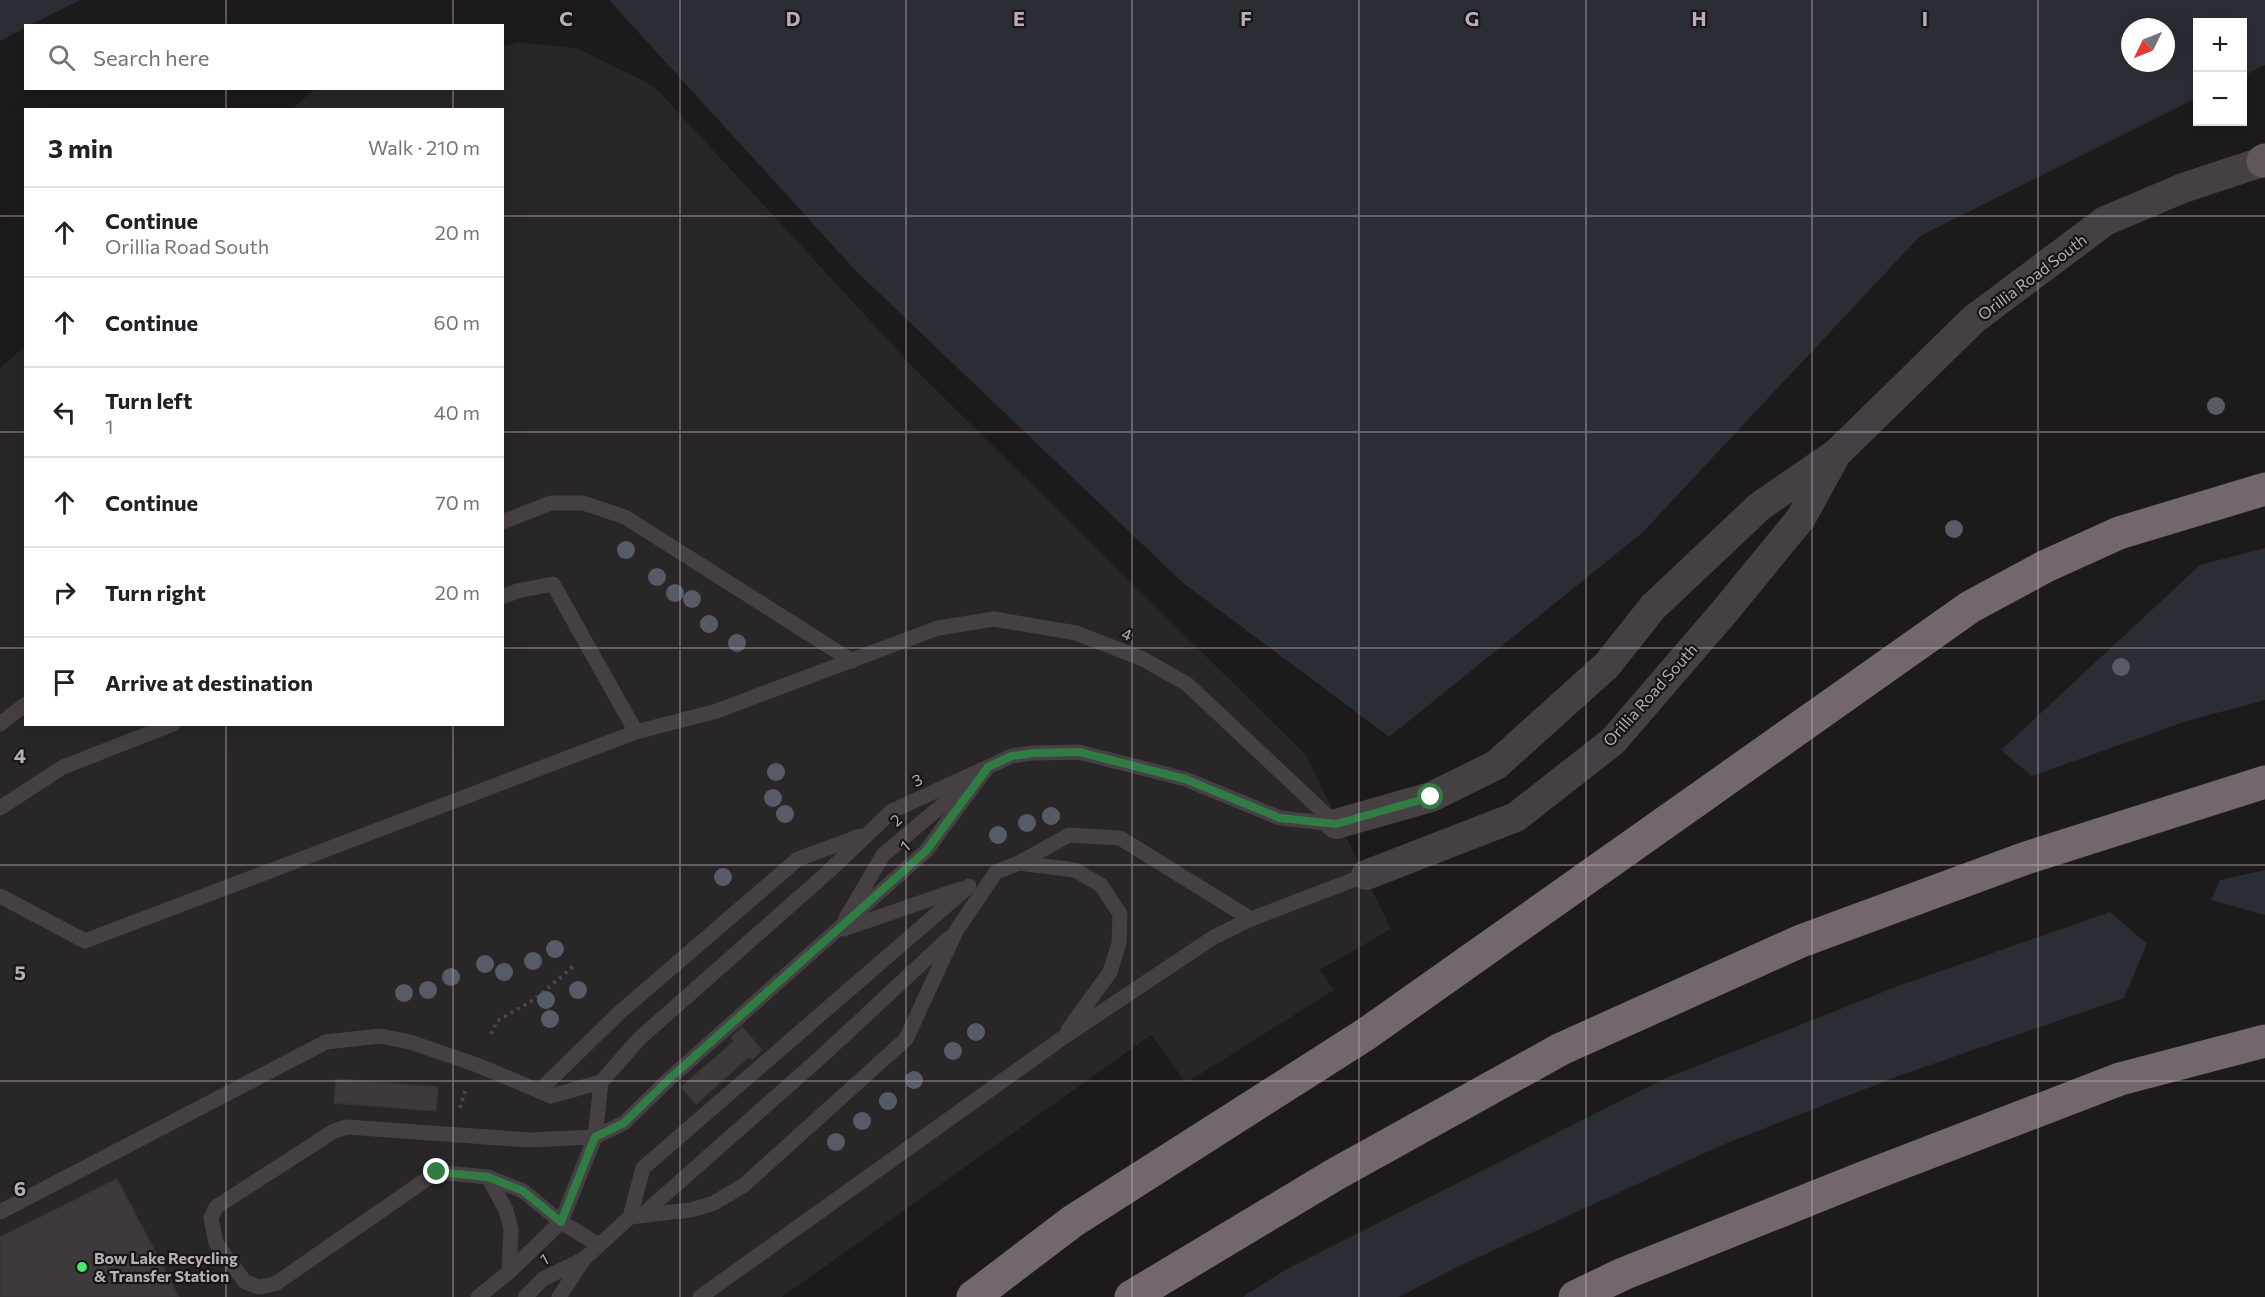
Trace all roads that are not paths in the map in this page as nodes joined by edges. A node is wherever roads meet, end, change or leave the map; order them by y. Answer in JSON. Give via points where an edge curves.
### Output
{"nodes":[{"id":1,"x":2264,"y":161,"type":"edge"},
{"id":2,"x":1837,"y":453,"type":"junction"},
{"id":3,"x":2256,"y":489,"type":"edge"},
{"id":4,"x":504,"y":521,"type":"edge"},
{"id":5,"x":504,"y":596,"type":"edge"},
{"id":6,"x":852,"y":660,"type":"junction"},
{"id":7,"x":24,"y":706,"type":"edge"},
{"id":8,"x":0,"y":724,"type":"edge"},
{"id":9,"x":168,"y":726,"type":"edge"},
{"id":10,"x":636,"y":732,"type":"junction"},
{"id":11,"x":988,"y":767,"type":"junction"},
{"id":12,"x":2265,"y":782,"type":"edge"},
{"id":13,"x":0,"y":808,"type":"edge"},
{"id":14,"x":1336,"y":824,"type":"junction"},
{"id":15,"x":866,"y":834,"type":"junction"},
{"id":16,"x":1019,"y":863,"type":"junction"},
{"id":17,"x":996,"y":873,"type":"junction"},
{"id":18,"x":1366,"y":875,"type":"joint"},
{"id":19,"x":969,"y":886,"type":"junction"},
{"id":20,"x":0,"y":896,"type":"edge"},
{"id":21,"x":1251,"y":919,"type":"junction"},
{"id":22,"x":957,"y":931,"type":"junction"},
{"id":23,"x":834,"y":934,"type":"junction"},
{"id":24,"x":1061,"y":1039,"type":"junction"},
{"id":25,"x":2265,"y":1041,"type":"edge"},
{"id":26,"x":601,"y":1082,"type":"junction"},
{"id":27,"x":539,"y":1091,"type":"junction"},
{"id":28,"x":595,"y":1137,"type":"junction"},
{"id":29,"x":488,"y":1177,"type":"junction"},
{"id":30,"x":0,"y":1212,"type":"edge"},
{"id":31,"x":636,"y":1216,"type":"junction"},
{"id":32,"x":561,"y":1222,"type":"junction"},
{"id":33,"x":599,"y":1245,"type":"junction"},
{"id":34,"x":584,"y":1259,"type":"junction"},
{"id":35,"x":509,"y":1272,"type":"junction"},
{"id":36,"x":478,"y":1297,"type":"edge"},
{"id":37,"x":525,"y":1297,"type":"edge"},
{"id":38,"x":560,"y":1297,"type":"edge"},
{"id":39,"x":700,"y":1297,"type":"edge"},
{"id":40,"x":973,"y":1297,"type":"edge"},
{"id":41,"x":1131,"y":1297,"type":"edge"},
{"id":42,"x":1575,"y":1297,"type":"edge"}],
"edges":[{"from":1,"to":2,"type":"street","name":"Orillia Road South","via":[[2183,188],[2105,221],[1974,320]]},
{"from":2,"to":14,"type":"street","name":"Orillia Road South","via":[[1760,506],[1653,607],[1607,665],[1496,765],[1431,797]]},
{"from":2,"to":18,"type":"street","name":"Orillia Road South","via":[[1801,518],[1613,741],[1516,817]]},
{"from":3,"to":40,"type":"highway","via":[[2119,532],[1970,607],[1366,1034],[1073,1221]]},
{"from":4,"to":6,"type":"lane","via":[[551,503],[583,503],[625,517]]},
{"from":5,"to":10,"type":"lane","via":[[553,584]]},
{"from":6,"to":10,"type":"lane","name":"4","via":[[717,711]]},
{"from":6,"to":14,"type":"lane","name":"4","via":[[938,628],[994,619],[1076,633],[1143,659],[1187,684]]},
{"from":7,"to":8,"type":"lane"},
{"from":9,"to":13,"type":"lane","via":[[63,767]]},
{"from":10,"to":20,"type":"lane","name":"4","via":[[85,941]]},
{"from":11,"to":14,"type":"lane","name":"3","via":[[1012,756],[1079,752],[1185,779],[1280,818]]},
{"from":11,"to":15,"type":"lane","name":"3","via":[[892,811]]},
{"from":11,"to":23,"type":"lane","name":"1","via":[[926,851]]},
{"from":11,"to":23,"type":"lane","name":"2","via":[[883,855]]},
{"from":12,"to":41,"type":"highway","via":[[2026,858],[1801,941],[1561,1049],[1334,1175]]},
{"from":15,"to":26,"type":"lane","name":"3","via":[[640,1038]]},
{"from":15,"to":27,"type":"lane","via":[[798,859],[619,1013]]},
{"from":16,"to":17,"type":"lane"},
{"from":16,"to":21,"type":"lane","via":[[1070,835],[1120,838]]},
{"from":16,"to":24,"type":"lane","via":[[1075,870],[1101,885],[1120,914],[1119,943],[1110,972]]},
{"from":17,"to":19,"type":"lane"},
{"from":17,"to":22,"type":"lane"},
{"from":18,"to":21,"type":"lane"},
{"from":19,"to":23,"type":"lane"},
{"from":19,"to":31,"type":"lane","via":[[643,1168]]},
{"from":21,"to":24,"type":"lane","via":[[1214,937]]},
{"from":22,"to":31,"type":"lane","via":[[821,1057]]},
{"from":22,"to":31,"type":"lane","via":[[906,1039],[744,1185],[714,1203],[692,1210]]},
{"from":23,"to":28,"type":"lane","name":"1","via":[[624,1123]]},
{"from":24,"to":39,"type":"lane"},
{"from":25,"to":42,"type":"highway","via":[[2120,1079],[1865,1177]]},
{"from":26,"to":27,"type":"lane","via":[[551,1096]]},
{"from":26,"to":28,"type":"lane"},
{"from":27,"to":30,"type":"lane","via":[[410,1042],[380,1036],[326,1041]]},
{"from":28,"to":29,"type":"lane","via":[[529,1140],[347,1127],[334,1131],[216,1206],[211,1218],[216,1243],[245,1282],[259,1287],[275,1284],[437,1172]]},
{"from":28,"to":32,"type":"lane"},
{"from":29,"to":32,"type":"lane","via":[[523,1191]]},
{"from":29,"to":35,"type":"lane","via":[[506,1210],[510,1229]]},
{"from":31,"to":33,"type":"lane"},
{"from":32,"to":33,"type":"lane"},
{"from":32,"to":35,"type":"lane"},
{"from":33,"to":34,"type":"lane"},
{"from":34,"to":37,"type":"lane","name":"1","via":[[543,1279]]},
{"from":34,"to":38,"type":"lane"},
{"from":35,"to":36,"type":"lane"}]}
